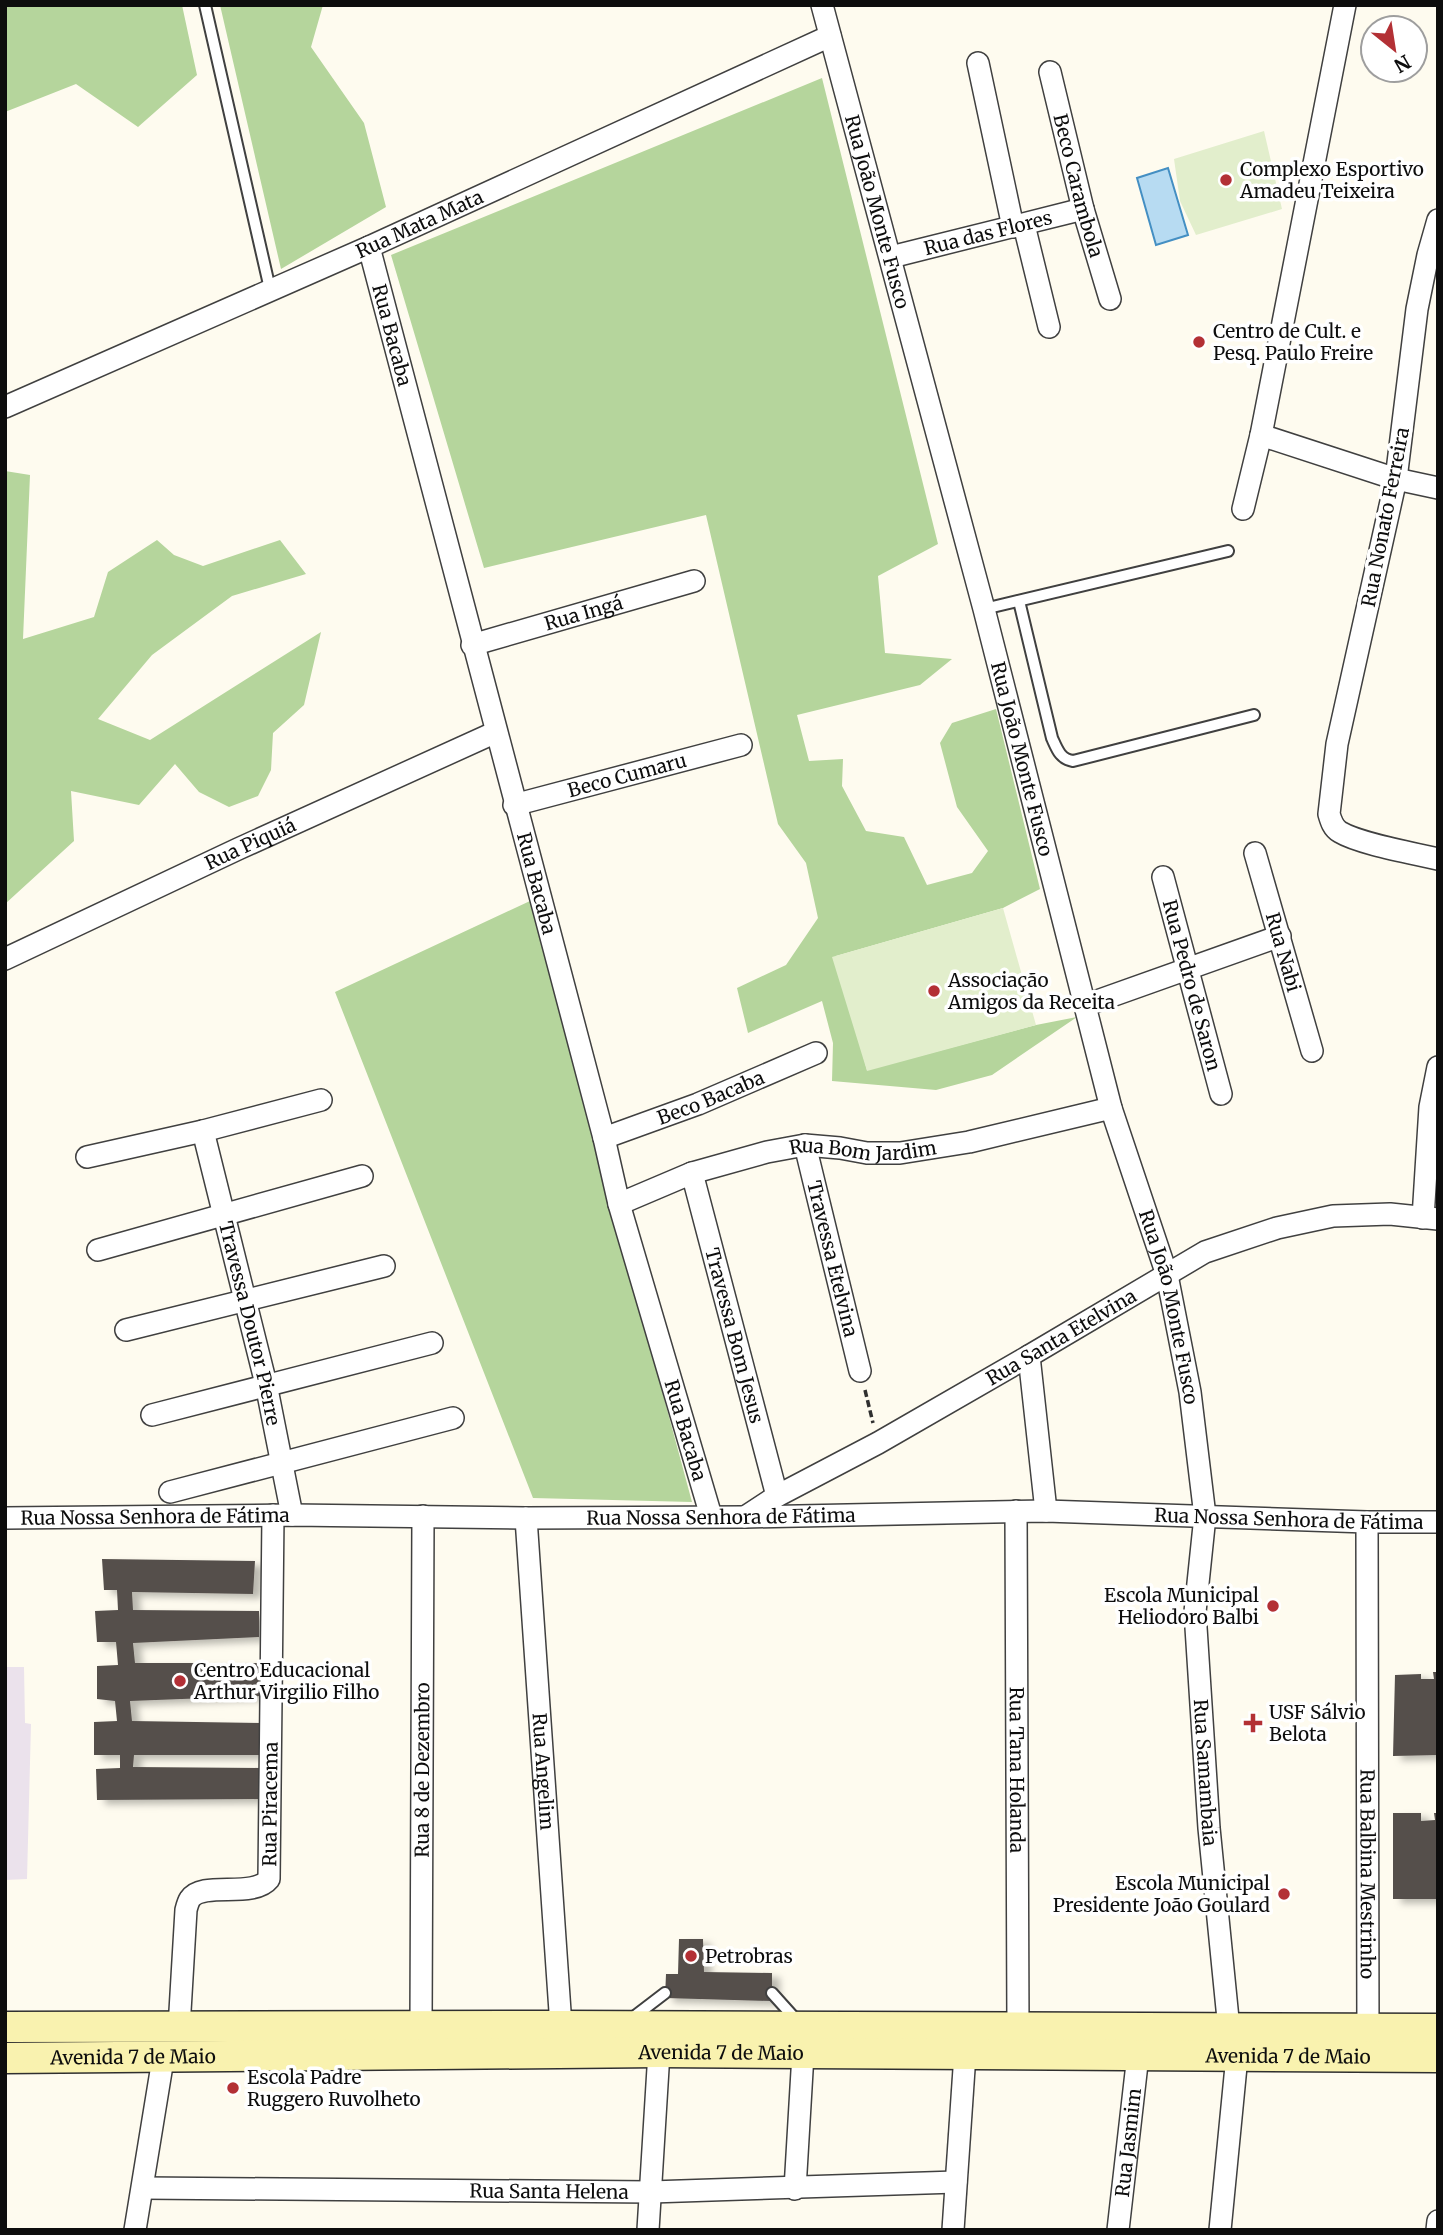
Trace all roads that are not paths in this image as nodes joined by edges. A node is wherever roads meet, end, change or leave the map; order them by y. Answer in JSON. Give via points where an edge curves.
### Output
{"nodes":[{"id":1,"x":205,"y":5,"type":"edge"},
{"id":2,"x":822,"y":5,"type":"edge"},
{"id":3,"x":1345,"y":5,"type":"edge"},
{"id":4,"x":830,"y":36,"type":"junction"},
{"id":5,"x":978,"y":63,"type":"dead end"},
{"id":6,"x":1050,"y":72,"type":"dead end"},
{"id":7,"x":1083,"y":209,"type":"junction"},
{"id":8,"x":1438,"y":220,"type":"edge"},
{"id":9,"x":1019,"y":226,"type":"junction"},
{"id":10,"x":369,"y":247,"type":"junction"},
{"id":11,"x":891,"y":257,"type":"junction"},
{"id":12,"x":271,"y":289,"type":"junction"},
{"id":13,"x":1110,"y":299,"type":"dead end"},
{"id":14,"x":1049,"y":327,"type":"dead end"},
{"id":15,"x":5,"y":407,"type":"edge"},
{"id":16,"x":1261,"y":435,"type":"junction"},
{"id":17,"x":1396,"y":479,"type":"junction"},
{"id":18,"x":1438,"y":488,"type":"edge"},
{"id":19,"x":1243,"y":509,"type":"dead end"},
{"id":20,"x":1228,"y":551,"type":"dead end"},
{"id":21,"x":694,"y":581,"type":"dead end"},
{"id":22,"x":1019,"y":601,"type":"junction"},
{"id":23,"x":984,"y":609,"type":"junction"},
{"id":24,"x":472,"y":645,"type":"junction"},
{"id":25,"x":1254,"y":715,"type":"dead end"},
{"id":26,"x":496,"y":732,"type":"junction"},
{"id":27,"x":741,"y":745,"type":"dead end"},
{"id":28,"x":514,"y":805,"type":"junction"},
{"id":29,"x":1255,"y":853,"type":"dead end"},
{"id":30,"x":1438,"y":859,"type":"edge"},
{"id":31,"x":1163,"y":877,"type":"dead end"},
{"id":32,"x":1280,"y":936,"type":"junction"},
{"id":33,"x":5,"y":959,"type":"edge"},
{"id":34,"x":1187,"y":971,"type":"junction"},
{"id":35,"x":1086,"y":1005,"type":"junction"},
{"id":36,"x":1312,"y":1051,"type":"dead end"},
{"id":37,"x":816,"y":1053,"type":"dead end"},
{"id":38,"x":1438,"y":1067,"type":"edge"},
{"id":39,"x":1221,"y":1094,"type":"dead end"},
{"id":40,"x":321,"y":1100,"type":"dead end"},
{"id":41,"x":1111,"y":1108,"type":"junction"},
{"id":42,"x":203,"y":1131,"type":"junction"},
{"id":43,"x":604,"y":1138,"type":"junction"},
{"id":44,"x":805,"y":1146,"type":"junction"},
{"id":45,"x":87,"y":1157,"type":"dead end"},
{"id":46,"x":692,"y":1173,"type":"junction"},
{"id":47,"x":362,"y":1176,"type":"dead end"},
{"id":48,"x":619,"y":1204,"type":"junction"},
{"id":49,"x":224,"y":1216,"type":"junction"},
{"id":50,"x":1431,"y":1218,"type":"edge"},
{"id":51,"x":99,"y":1250,"type":"dead end"},
{"id":52,"x":384,"y":1266,"type":"dead end"},
{"id":53,"x":1167,"y":1275,"type":"junction"},
{"id":54,"x":244,"y":1300,"type":"junction"},
{"id":55,"x":126,"y":1329,"type":"dead end"},
{"id":56,"x":432,"y":1343,"type":"dead end"},
{"id":57,"x":1029,"y":1356,"type":"junction"},
{"id":58,"x":860,"y":1371,"type":"road end"},
{"id":59,"x":266,"y":1384,"type":"junction"},
{"id":60,"x":152,"y":1415,"type":"dead end"},
{"id":61,"x":453,"y":1418,"type":"dead end"},
{"id":62,"x":283,"y":1464,"type":"junction"},
{"id":63,"x":170,"y":1492,"type":"dead end"},
{"id":64,"x":777,"y":1496,"type":"junction"},
{"id":65,"x":1016,"y":1511,"type":"junction"},
{"id":66,"x":1046,"y":1511,"type":"junction"},
{"id":67,"x":283,"y":1515,"type":"junction"},
{"id":68,"x":422,"y":1516,"type":"junction"},
{"id":69,"x":711,"y":1516,"type":"junction"},
{"id":70,"x":1205,"y":1516,"type":"junction"},
{"id":71,"x":745,"y":1517,"type":"junction"},
{"id":72,"x":5,"y":1518,"type":"edge"},
{"id":73,"x":526,"y":1518,"type":"junction"},
{"id":74,"x":1367,"y":1522,"type":"junction"},
{"id":75,"x":1438,"y":1522,"type":"edge"},
{"id":76,"x":665,"y":1993,"type":"dead end"},
{"id":77,"x":772,"y":1993,"type":"dead end"},
{"id":78,"x":421,"y":2026,"type":"junction"},
{"id":79,"x":561,"y":2026,"type":"junction"},
{"id":80,"x":622,"y":2026,"type":"junction"},
{"id":81,"x":5,"y":2027,"type":"edge"},
{"id":82,"x":179,"y":2028,"type":"junction"},
{"id":83,"x":1018,"y":2028,"type":"junction"},
{"id":84,"x":1438,"y":2029,"type":"edge"},
{"id":85,"x":804,"y":2040,"type":"junction"},
{"id":86,"x":1233,"y":2042,"type":"junction"},
{"id":87,"x":1368,"y":2043,"type":"junction"},
{"id":88,"x":659,"y":2052,"type":"junction"},
{"id":89,"x":965,"y":2054,"type":"junction"},
{"id":90,"x":1138,"y":2055,"type":"junction"},
{"id":91,"x":1438,"y":2057,"type":"edge"},
{"id":92,"x":5,"y":2059,"type":"edge"},
{"id":93,"x":163,"y":2059,"type":"junction"},
{"id":94,"x":956,"y":2182,"type":"junction"},
{"id":95,"x":143,"y":2188,"type":"junction"},
{"id":96,"x":795,"y":2189,"type":"junction"},
{"id":97,"x":651,"y":2192,"type":"junction"},
{"id":98,"x":1438,"y":2221,"type":"edge"},
{"id":99,"x":135,"y":2230,"type":"edge"},
{"id":100,"x":648,"y":2230,"type":"edge"},
{"id":101,"x":953,"y":2230,"type":"edge"},
{"id":102,"x":1118,"y":2230,"type":"edge"},
{"id":103,"x":1220,"y":2230,"type":"edge"},
{"id":104,"x":1437,"y":2230,"type":"edge"}],
"edges":[{"from":1,"to":12,"type":"lane"},
{"from":2,"to":4,"type":"street","name":"Rua João Monte Fusco"},
{"from":3,"to":16,"type":"street"},
{"from":4,"to":10,"type":"street","name":"Rua Mata Mata"},
{"from":4,"to":11,"type":"street","name":"Rua João Monte Fusco"},
{"from":5,"to":9,"type":"street"},
{"from":6,"to":7,"type":"street","name":"Beco Carambola"},
{"from":7,"to":9,"type":"street","name":"Rua das Flores"},
{"from":7,"to":13,"type":"street","name":"Beco Carambola"},
{"from":8,"to":17,"type":"street","name":"Rua Nonato Ferreira","via":[[1418,309]]},
{"from":9,"to":11,"type":"street","name":"Rua das Flores"},
{"from":9,"to":14,"type":"street"},
{"from":10,"to":12,"type":"street","name":"Rua Mata Mata"},
{"from":10,"to":24,"type":"street","name":"Rua Bacaba"},
{"from":11,"to":23,"type":"street","name":"Rua João Monte Fusco"},
{"from":12,"to":15,"type":"street","name":"Rua Mata Mata"},
{"from":16,"to":17,"type":"street"},
{"from":16,"to":19,"type":"street"},
{"from":17,"to":18,"type":"street"},
{"from":17,"to":30,"type":"street","name":"Rua Nonato Ferreira","via":[[1337,744],[1329,814],[1339,832]]},
{"from":20,"to":22,"type":"lane"},
{"from":21,"to":24,"type":"street","name":"Rua Ingá"},
{"from":22,"to":23,"type":"lane"},
{"from":22,"to":25,"type":"lane","via":[[1052,738],[1066,760]]},
{"from":23,"to":35,"type":"street","name":"Rua João Monte Fusco"},
{"from":24,"to":26,"type":"street","name":"Rua Bacaba"},
{"from":26,"to":28,"type":"street","name":"Rua Bacaba"},
{"from":26,"to":33,"type":"street","name":"Rua Piquiá"},
{"from":27,"to":28,"type":"street","name":"Beco Cumaru"},
{"from":28,"to":43,"type":"street","name":"Rua Bacaba"},
{"from":29,"to":32,"type":"street","name":"Rua Nabi"},
{"from":31,"to":34,"type":"street","name":"Rua Pedro de Saron"},
{"from":32,"to":34,"type":"street"},
{"from":32,"to":36,"type":"street","name":"Rua Nabi"},
{"from":34,"to":35,"type":"street"},
{"from":34,"to":39,"type":"street","name":"Rua Pedro de Saron"},
{"from":35,"to":41,"type":"street","name":"Rua João Monte Fusco"},
{"from":37,"to":43,"type":"street","name":"Beco Bacaba"},
{"from":38,"to":50,"type":"street","via":[[1430,1107]]},
{"from":40,"to":42,"type":"street"},
{"from":41,"to":44,"type":"street","name":"Rua Bom Jardim","via":[[970,1142],[900,1153]]},
{"from":41,"to":53,"type":"street","name":"Rua João Monte Fusco"},
{"from":42,"to":45,"type":"street"},
{"from":42,"to":49,"type":"street","name":"Travessa Doutor Pierre"},
{"from":43,"to":48,"type":"street","name":"Rua Bacaba"},
{"from":44,"to":46,"type":"street","name":"Rua Bom Jardim"},
{"from":44,"to":58,"type":"street","name":"Travessa Etelvina"},
{"from":46,"to":48,"type":"street","name":"Rua Bom Jardim"},
{"from":46,"to":64,"type":"street","name":"Travessa Bom Jesus"},
{"from":47,"to":49,"type":"street"},
{"from":48,"to":69,"type":"street","name":"Rua Bacaba"},
{"from":49,"to":51,"type":"street"},
{"from":49,"to":54,"type":"street","name":"Travessa Doutor Pierre"},
{"from":50,"to":53,"type":"street","name":"Rua Santa Etelvina","via":[[1333,1216],[1277,1228],[1205,1252]]},
{"from":52,"to":54,"type":"street"},
{"from":53,"to":57,"type":"street","name":"Rua Santa Etelvina"},
{"from":53,"to":70,"type":"street","name":"Rua João Monte Fusco","via":[[1190,1392]]},
{"from":54,"to":55,"type":"street"},
{"from":54,"to":59,"type":"street","name":"Travessa Doutor Pierre"},
{"from":56,"to":59,"type":"street"},
{"from":57,"to":64,"type":"street","name":"Rua Santa Etelvina"},
{"from":57,"to":66,"type":"street"},
{"from":59,"to":60,"type":"street"},
{"from":59,"to":62,"type":"street","name":"Travessa Doutor Pierre"},
{"from":61,"to":62,"type":"street"},
{"from":62,"to":63,"type":"street"},
{"from":62,"to":67,"type":"street","name":"Travessa Doutor Pierre"},
{"from":64,"to":71,"type":"street","name":"Rua Santa Etelvina"},
{"from":65,"to":66,"type":"street","name":"Rua Nossa Senhora de Fátima"},
{"from":65,"to":71,"type":"street","name":"Rua Nossa Senhora de Fátima"},
{"from":65,"to":83,"type":"street","name":"Rua Tana Holanda"},
{"from":66,"to":70,"type":"street","name":"Rua Nossa Senhora de Fátima"},
{"from":67,"to":68,"type":"street","name":"Rua Nossa Senhora de Fátima"},
{"from":67,"to":72,"type":"street","name":"Rua Nossa Senhora de Fátima"},
{"from":67,"to":82,"type":"street","name":"Rua Piracema","via":[[269,1879],[258,1887],[198,1892],[190,1899]]},
{"from":68,"to":73,"type":"street","name":"Rua Nossa Senhora de Fátima"},
{"from":68,"to":78,"type":"street","name":"Rua 8 de Dezembro"},
{"from":69,"to":71,"type":"street","name":"Rua Nossa Senhora de Fátima"},
{"from":69,"to":73,"type":"street","name":"Rua Nossa Senhora de Fátima"},
{"from":70,"to":74,"type":"street","name":"Rua Nossa Senhora de Fátima"},
{"from":70,"to":86,"type":"street","name":"Rua Samambaia","via":[[1195,1612],[1209,1828]]},
{"from":73,"to":79,"type":"street","name":"Rua Angelim"},
{"from":74,"to":75,"type":"street","name":"Rua Nossa Senhora de Fátima"},
{"from":74,"to":87,"type":"street","name":"Rua Balbina Mestrinho"},
{"from":76,"to":80,"type":"lane"},
{"from":77,"to":85,"type":"lane"},
{"from":78,"to":79,"type":"main road","name":"Avenida 7 de Maio"},
{"from":78,"to":82,"type":"main road","name":"Avenida 7 de Maio"},
{"from":79,"to":80,"type":"main road","name":"Avenida 7 de Maio"},
{"from":80,"to":85,"type":"main road","name":"Avenida 7 de Maio"},
{"from":81,"to":82,"type":"main road","name":"Avenida 7 de Maio"},
{"from":83,"to":85,"type":"main road","name":"Avenida 7 de Maio"},
{"from":83,"to":86,"type":"main road","name":"Avenida 7 de Maio"},
{"from":84,"to":87,"type":"main road","name":"Avenida 7 de Maio"},
{"from":85,"to":88,"type":"main road","name":"Avenida 7 de Maio"},
{"from":85,"to":89,"type":"main road","name":"Avenida 7 de Maio"},
{"from":85,"to":96,"type":"street"},
{"from":86,"to":87,"type":"main road","name":"Avenida 7 de Maio"},
{"from":86,"to":90,"type":"main road","name":"Avenida 7 de Maio"},
{"from":86,"to":103,"type":"street","name":"Rua Samambaia"},
{"from":87,"to":91,"type":"main road","name":"Avenida 7 de Maio"},
{"from":88,"to":93,"type":"main road","name":"Avenida 7 de Maio"},
{"from":88,"to":97,"type":"street"},
{"from":89,"to":90,"type":"main road","name":"Avenida 7 de Maio"},
{"from":89,"to":94,"type":"street"},
{"from":90,"to":102,"type":"street","name":"Rua Jasmim"},
{"from":92,"to":93,"type":"main road","name":"Avenida 7 de Maio"},
{"from":93,"to":95,"type":"street"},
{"from":94,"to":96,"type":"street","name":"Rua Santa Helena"},
{"from":94,"to":101,"type":"street"},
{"from":95,"to":97,"type":"street","name":"Rua Santa Helena"},
{"from":95,"to":99,"type":"street"},
{"from":96,"to":97,"type":"street","name":"Rua Santa Helena"},
{"from":97,"to":100,"type":"street"},
{"from":98,"to":104,"type":"street"}]}
